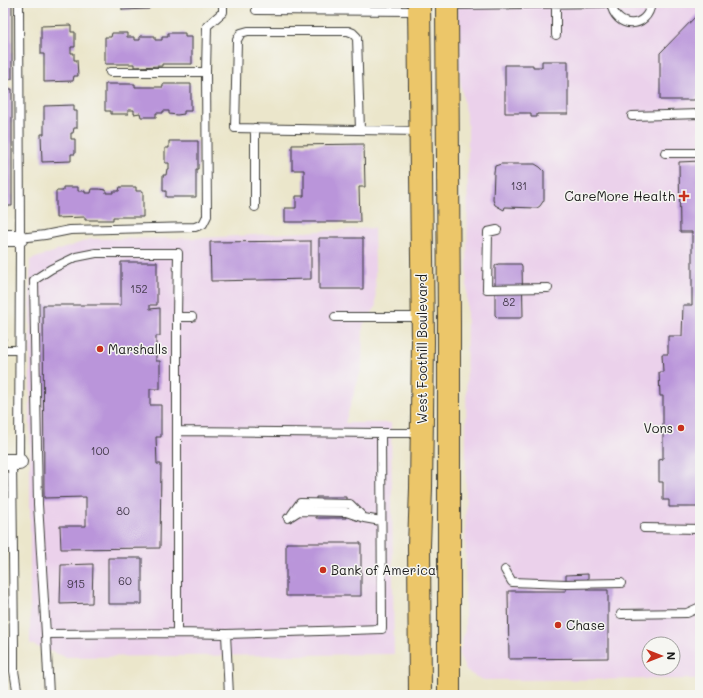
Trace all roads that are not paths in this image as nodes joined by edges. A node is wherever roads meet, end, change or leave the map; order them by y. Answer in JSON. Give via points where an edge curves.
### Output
{"nodes":[{"id":1,"x":19,"y":3,"type":"edge"},
{"id":2,"x":223,"y":3,"type":"edge"},
{"id":3,"x":256,"y":3,"type":"edge"},
{"id":4,"x":556,"y":3,"type":"edge"},
{"id":5,"x":604,"y":3,"type":"edge"},
{"id":6,"x":611,"y":3,"type":"edge"},
{"id":7,"x":651,"y":3,"type":"edge"},
{"id":8,"x":447,"y":4,"type":"edge"},
{"id":9,"x":285,"y":6,"type":"edge"},
{"id":10,"x":383,"y":7,"type":"edge"},
{"id":11,"x":419,"y":7,"type":"edge"},
{"id":12,"x":556,"y":35,"type":"dead end"},
{"id":13,"x":110,"y":72,"type":"dead end"},
{"id":14,"x":206,"y":72,"type":"junction"},
{"id":15,"x":700,"y":114,"type":"edge"},
{"id":16,"x":632,"y":116,"type":"dead end"},
{"id":17,"x":255,"y":128,"type":"junction"},
{"id":18,"x":360,"y":130,"type":"junction"},
{"id":19,"x":420,"y":131,"type":"junction"},
{"id":20,"x":665,"y":152,"type":"dead end"},
{"id":21,"x":700,"y":153,"type":"edge"},
{"id":22,"x":255,"y":207,"type":"dead end"},
{"id":23,"x":422,"y":208,"type":"junction"},
{"id":24,"x":497,"y":230,"type":"dead end"},
{"id":25,"x":3,"y":238,"type":"edge"},
{"id":26,"x":20,"y":238,"type":"junction"},
{"id":27,"x":548,"y":288,"type":"dead end"},
{"id":28,"x":177,"y":317,"type":"junction"},
{"id":29,"x":192,"y":317,"type":"dead end"},
{"id":30,"x":335,"y":317,"type":"dead end"},
{"id":31,"x":422,"y":317,"type":"junction"},
{"id":32,"x":449,"y":348,"type":"junction"},
{"id":33,"x":3,"y":350,"type":"edge"},
{"id":34,"x":20,"y":350,"type":"junction"},
{"id":35,"x":178,"y":431,"type":"junction"},
{"id":36,"x":381,"y":432,"type":"junction"},
{"id":37,"x":422,"y":433,"type":"junction"},
{"id":38,"x":11,"y":462,"type":"edge"},
{"id":39,"x":288,"y":518,"type":"dead end"},
{"id":40,"x":381,"y":521,"type":"junction"},
{"id":41,"x":644,"y":528,"type":"dead end"},
{"id":42,"x":700,"y":529,"type":"edge"},
{"id":43,"x":505,"y":570,"type":"dead end"},
{"id":44,"x":621,"y":583,"type":"dead end"},
{"id":45,"x":698,"y":608,"type":"dead end"},
{"id":46,"x":621,"y":614,"type":"dead end"},
{"id":47,"x":177,"y":633,"type":"junction"},
{"id":48,"x":46,"y":634,"type":"junction"},
{"id":49,"x":226,"y":634,"type":"junction"},
{"id":50,"x":18,"y":695,"type":"edge"},
{"id":51,"x":49,"y":695,"type":"edge"},
{"id":52,"x":229,"y":695,"type":"edge"},
{"id":53,"x":420,"y":695,"type":"edge"},
{"id":54,"x":449,"y":695,"type":"edge"}],
"edges":[{"from":1,"to":26,"type":"lane"},
{"from":2,"to":14,"type":"lane","via":[[223,12],[207,26]]},
{"from":3,"to":9,"type":"lane","via":[[256,10]]},
{"from":4,"to":5,"type":"lane"},
{"from":4,"to":8,"type":"lane"},
{"from":4,"to":12,"type":"lane"},
{"from":6,"to":7,"type":"lane","via":[[615,15],[631,23],[642,20],[650,10]]},
{"from":8,"to":32,"type":"main road","name":"West Foothill Boulevard"},
{"from":9,"to":10,"type":"lane"},
{"from":10,"to":11,"type":"lane"},
{"from":11,"to":19,"type":"main road","name":"West Foothill Boulevard"},
{"from":13,"to":14,"type":"lane"},
{"from":14,"to":26,"type":"lane","via":[[207,216],[203,224],[195,227],[70,230]]},
{"from":15,"to":16,"type":"lane"},
{"from":17,"to":18,"type":"lane"},
{"from":17,"to":18,"type":"lane","via":[[235,128],[237,40],[241,33],[348,31],[357,37]]},
{"from":17,"to":22,"type":"lane"},
{"from":18,"to":19,"type":"lane"},
{"from":19,"to":23,"type":"main road","name":"West Foothill Boulevard"},
{"from":20,"to":21,"type":"lane"},
{"from":23,"to":31,"type":"main road","name":"West Foothill Boulevard"},
{"from":23,"to":32,"type":"main road","via":[[431,223],[434,241],[436,337]]},
{"from":24,"to":27,"type":"lane","via":[[488,232],[487,289]]},
{"from":25,"to":26,"type":"street"},
{"from":26,"to":34,"type":"lane"},
{"from":28,"to":29,"type":"lane"},
{"from":28,"to":35,"type":"lane"},
{"from":28,"to":48,"type":"lane","via":[[178,253],[96,253],[76,257],[51,268],[34,280],[38,504]]},
{"from":30,"to":31,"type":"lane"},
{"from":31,"to":37,"type":"main road","name":"West Foothill Boulevard"},
{"from":32,"to":54,"type":"main road","name":"West Foothill Boulevard"},
{"from":33,"to":34,"type":"lane"},
{"from":34,"to":38,"type":"lane"},
{"from":35,"to":36,"type":"lane"},
{"from":35,"to":47,"type":"lane"},
{"from":36,"to":37,"type":"lane"},
{"from":36,"to":40,"type":"lane"},
{"from":37,"to":53,"type":"main road","name":"West Foothill Boulevard","via":[[419,546]]},
{"from":38,"to":50,"type":"lane","via":[[14,671]]},
{"from":39,"to":40,"type":"lane","via":[[300,503],[350,504],[364,518]]},
{"from":40,"to":49,"type":"lane","via":[[382,629]]},
{"from":41,"to":42,"type":"lane"},
{"from":43,"to":44,"type":"lane","via":[[512,582]]},
{"from":45,"to":46,"type":"lane","via":[[687,614]]},
{"from":47,"to":48,"type":"lane"},
{"from":47,"to":49,"type":"lane"},
{"from":48,"to":51,"type":"lane"},
{"from":49,"to":52,"type":"lane"}]}
